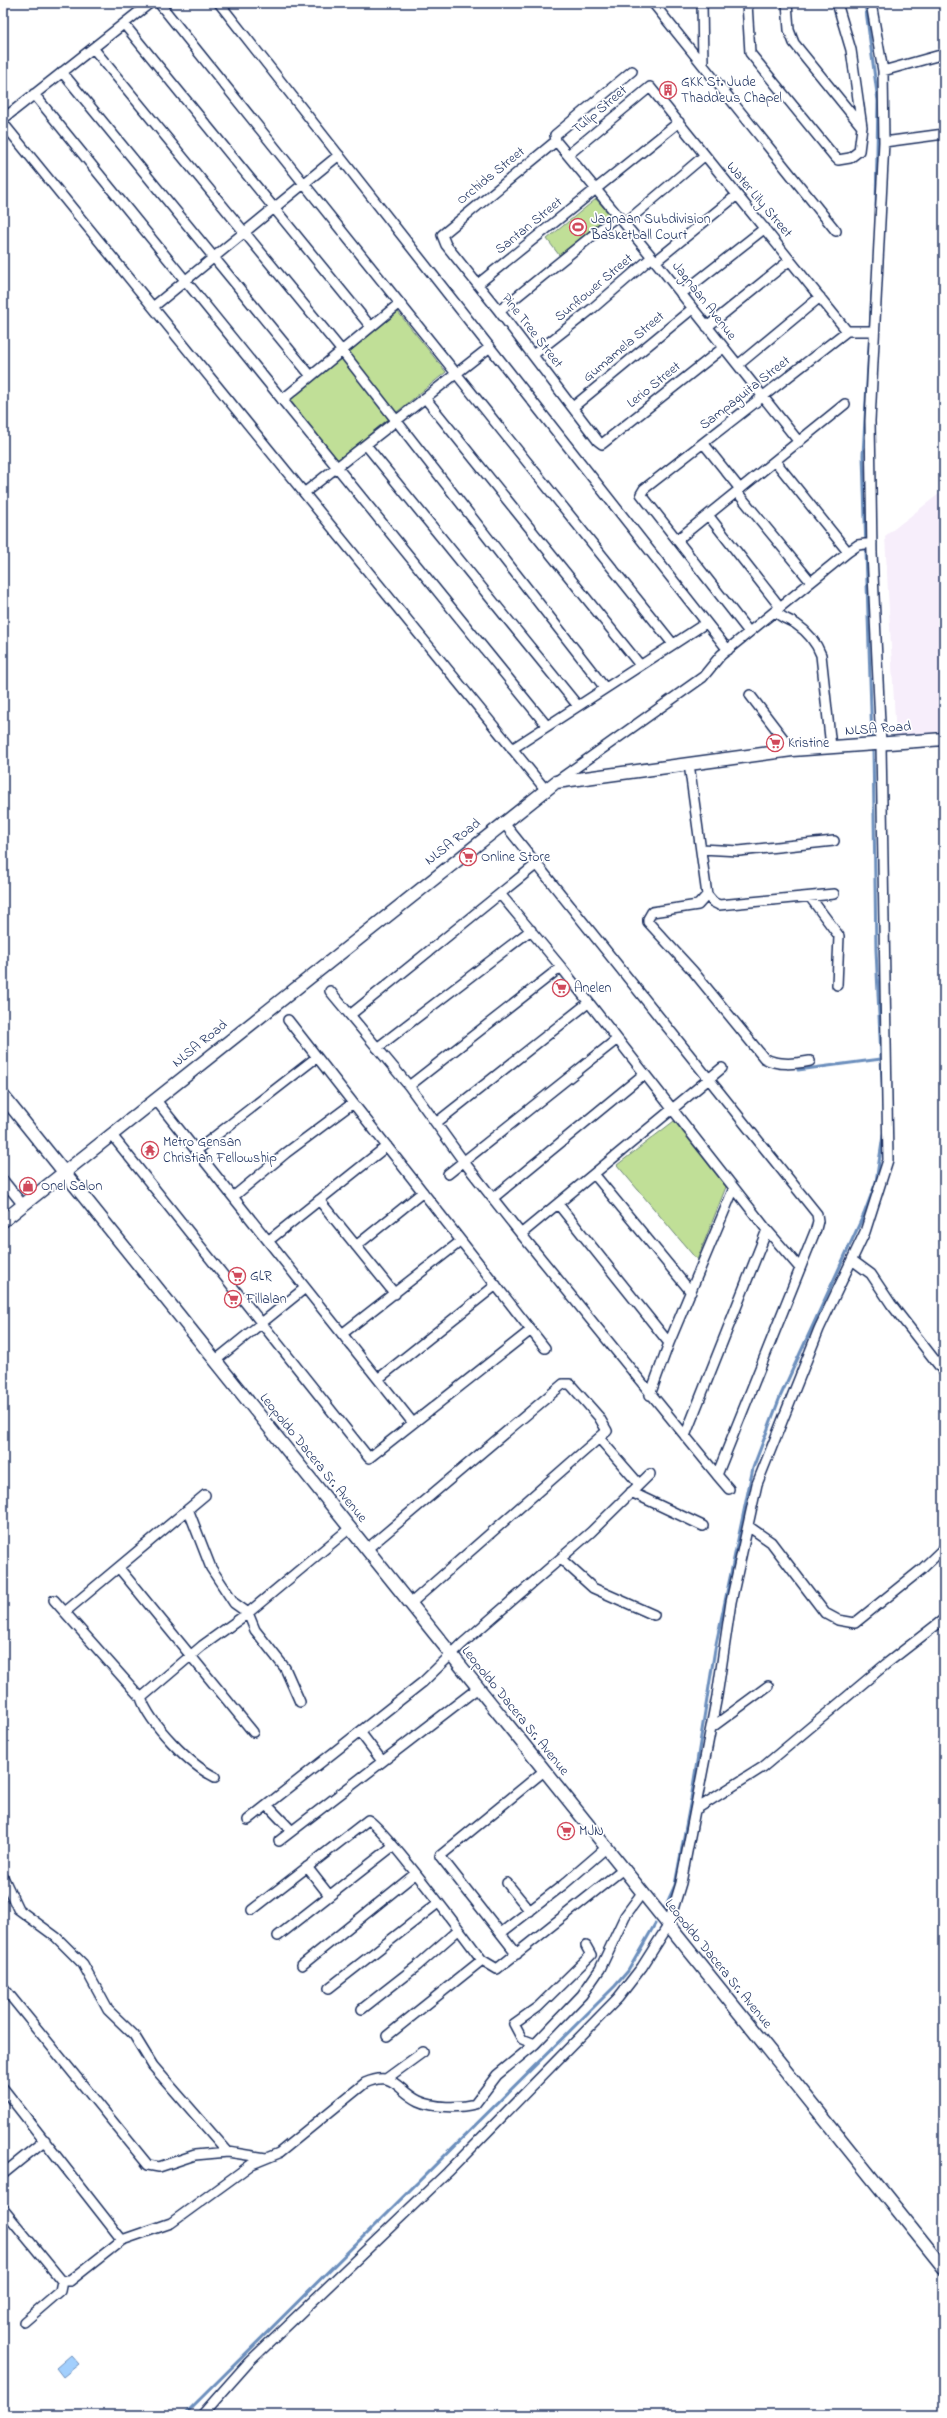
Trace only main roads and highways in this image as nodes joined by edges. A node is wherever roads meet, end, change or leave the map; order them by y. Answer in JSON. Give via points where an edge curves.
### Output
{"nodes":[{"id":1,"x":944,"y":739,"type":"edge"},
{"id":2,"x":3,"y":1096,"type":"edge"},
{"id":3,"x":64,"y":1171,"type":"junction"},
{"id":4,"x":3,"y":1221,"type":"edge"},
{"id":5,"x":944,"y":2268,"type":"edge"}],
"edges":[{"from":1,"to":3,"type":"main road","name":"NLSA Road","via":[[792,750],[556,782]]},
{"from":2,"to":3,"type":"main road","name":"Leopoldo Dacera Sr. Avenue"},
{"from":3,"to":4,"type":"main road","name":"NLSA Road"},
{"from":3,"to":5,"type":"main road","name":"Leopoldo Dacera Sr. Avenue"}]}
